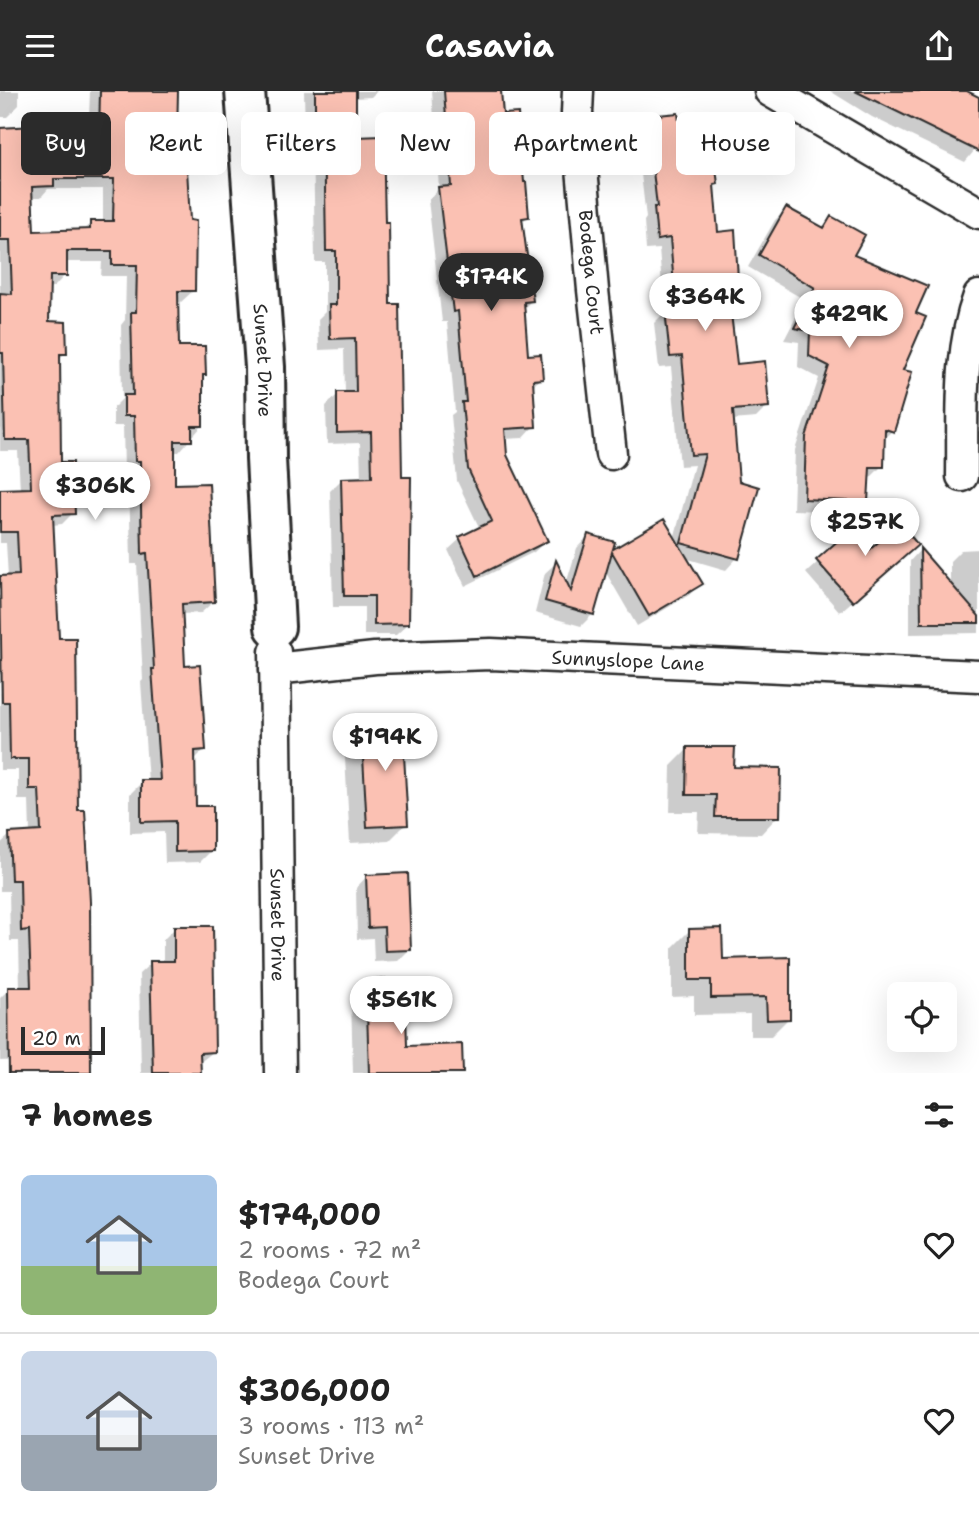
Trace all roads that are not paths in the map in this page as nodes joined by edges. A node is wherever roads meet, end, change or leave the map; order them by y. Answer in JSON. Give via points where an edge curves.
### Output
{"nodes":[{"id":1,"x":245,"y":91,"type":"edge"},
{"id":2,"x":578,"y":91,"type":"edge"},
{"id":3,"x":770,"y":91,"type":"edge"},
{"id":4,"x":979,"y":213,"type":"edge"},
{"id":5,"x":979,"y":296,"type":"edge"},
{"id":6,"x":611,"y":454,"type":"dead end"},
{"id":7,"x":962,"y":476,"type":"dead end"},
{"id":8,"x":275,"y":649,"type":"junction"},
{"id":9,"x":979,"y":676,"type":"edge"},
{"id":10,"x":281,"y":1073,"type":"edge"}],
"edges":[{"from":1,"to":8,"type":"street","name":"Sunset Drive","via":[[265,367]]},
{"from":2,"to":6,"type":"street","name":"Bodega Court"},
{"from":3,"to":4,"type":"street"},
{"from":5,"to":7,"type":"street","via":[[964,352]]},
{"from":8,"to":9,"type":"street","name":"Sunnyslope Lane","via":[[375,658],[491,654]]},
{"from":8,"to":10,"type":"street","name":"Sunset Drive"}]}
